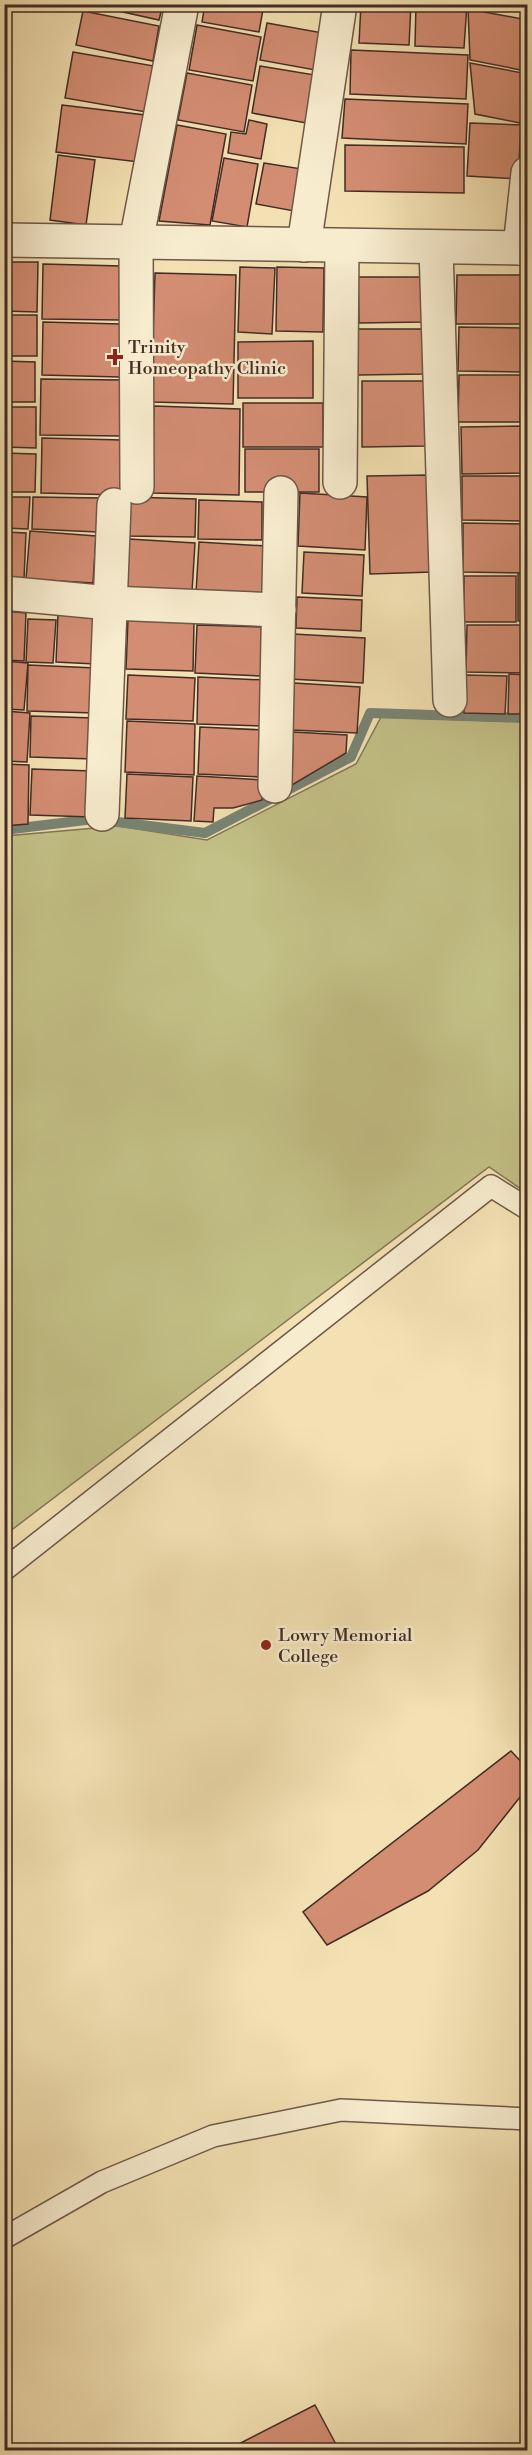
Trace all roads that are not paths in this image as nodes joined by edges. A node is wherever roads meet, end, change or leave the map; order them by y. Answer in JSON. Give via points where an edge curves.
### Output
{"nodes":[{"id":1,"x":182,"y":4,"type":"edge"},
{"id":2,"x":340,"y":4,"type":"edge"},
{"id":3,"x":528,"y":173,"type":"edge"},
{"id":4,"x":4,"y":240,"type":"edge"},
{"id":5,"x":136,"y":242,"type":"junction"},
{"id":6,"x":304,"y":245,"type":"junction"},
{"id":7,"x":342,"y":246,"type":"junction"},
{"id":8,"x":436,"y":248,"type":"junction"},
{"id":9,"x":524,"y":248,"type":"edge"},
{"id":10,"x":340,"y":482,"type":"dead end"},
{"id":11,"x":281,"y":493,"type":"dead end"},
{"id":12,"x":4,"y":593,"type":"edge"},
{"id":13,"x":110,"y":603,"type":"junction"},
{"id":14,"x":279,"y":610,"type":"junction"},
{"id":15,"x":450,"y":700,"type":"dead end"},
{"id":16,"x":275,"y":786,"type":"dead end"},
{"id":17,"x":102,"y":814,"type":"dead end"},
{"id":18,"x":528,"y":1209,"type":"edge"},
{"id":19,"x":4,"y":1570,"type":"edge"},
{"id":20,"x":528,"y":2119,"type":"edge"},
{"id":21,"x":4,"y":2238,"type":"edge"}],
"edges":[{"from":1,"to":5,"type":"street"},
{"from":2,"to":6,"type":"street"},
{"from":3,"to":9,"type":"street"},
{"from":4,"to":5,"type":"street"},
{"from":5,"to":6,"type":"street"},
{"from":5,"to":13,"type":"street","via":[[125,496]]},
{"from":6,"to":7,"type":"street"},
{"from":7,"to":8,"type":"street"},
{"from":7,"to":10,"type":"street"},
{"from":8,"to":9,"type":"street"},
{"from":8,"to":15,"type":"street"},
{"from":11,"to":14,"type":"street"},
{"from":12,"to":13,"type":"street"},
{"from":13,"to":14,"type":"street"},
{"from":13,"to":17,"type":"street"},
{"from":14,"to":16,"type":"street"},
{"from":18,"to":19,"type":"lane","via":[[491,1186]]},
{"from":20,"to":21,"type":"lane","via":[[341,2110],[213,2136],[102,2182]]}]}
